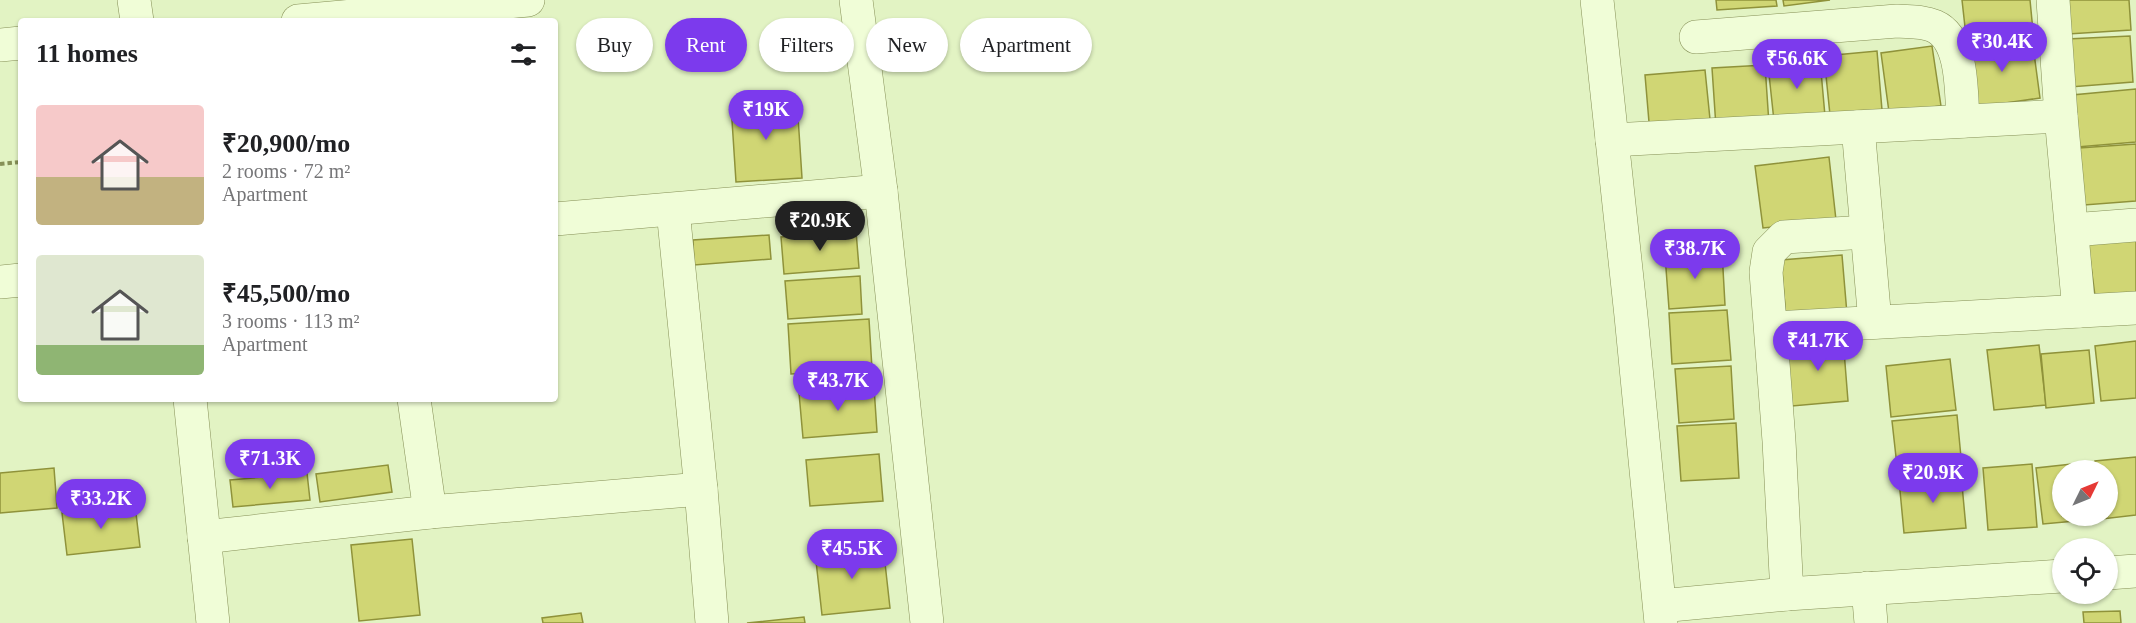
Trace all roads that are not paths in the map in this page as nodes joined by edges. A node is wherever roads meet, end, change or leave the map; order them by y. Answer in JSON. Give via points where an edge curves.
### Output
{"nodes":[{"id":1,"x":134,"y":0,"type":"edge"},
{"id":2,"x":528,"y":0,"type":"edge"},
{"id":3,"x":856,"y":0,"type":"edge"},
{"id":4,"x":1597,"y":0,"type":"edge"},
{"id":5,"x":2053,"y":0,"type":"edge"},
{"id":6,"x":137,"y":18,"type":"edge"},
{"id":7,"x":372,"y":18,"type":"edge"},
{"id":8,"x":1696,"y":37,"type":"dead end"},
{"id":9,"x":18,"y":43,"type":"edge"},
{"id":10,"x":0,"y":45,"type":"edge"},
{"id":11,"x":2061,"y":116,"type":"junction"},
{"id":12,"x":1963,"y":121,"type":"junction"},
{"id":13,"x":1858,"y":127,"type":"junction"},
{"id":14,"x":1612,"y":140,"type":"junction"},
{"id":15,"x":881,"y":191,"type":"junction"},
{"id":16,"x":673,"y":210,"type":"junction"},
{"id":17,"x":558,"y":219,"type":"edge"},
{"id":18,"x":2136,"y":225,"type":"edge"},
{"id":19,"x":2072,"y":230,"type":"junction"},
{"id":20,"x":1868,"y":231,"type":"junction"},
{"id":21,"x":18,"y":280,"type":"edge"},
{"id":22,"x":0,"y":282,"type":"edge"},
{"id":23,"x":2136,"y":308,"type":"edge"},
{"id":24,"x":2079,"y":311,"type":"junction"},
{"id":25,"x":1875,"y":322,"type":"junction"},
{"id":26,"x":1772,"y":328,"type":"junction"},
{"id":27,"x":190,"y":402,"type":"edge"},
{"id":28,"x":414,"y":402,"type":"edge"},
{"id":29,"x":701,"y":489,"type":"junction"},
{"id":30,"x":430,"y":512,"type":"junction"},
{"id":31,"x":204,"y":537,"type":"junction"},
{"id":32,"x":2136,"y":571,"type":"edge"},
{"id":33,"x":2118,"y":572,"type":"edge"},
{"id":34,"x":2052,"y":577,"type":"edge"},
{"id":35,"x":1868,"y":588,"type":"junction"},
{"id":36,"x":1787,"y":594,"type":"junction"},
{"id":37,"x":1661,"y":614,"type":"edge"},
{"id":38,"x":213,"y":623,"type":"edge"},
{"id":39,"x":712,"y":623,"type":"edge"},
{"id":40,"x":927,"y":623,"type":"edge"},
{"id":41,"x":1870,"y":623,"type":"edge"}],
"edges":[{"from":1,"to":6,"type":"street"},
{"from":2,"to":7,"type":"street"},
{"from":3,"to":15,"type":"street"},
{"from":4,"to":14,"type":"street"},
{"from":5,"to":11,"type":"street"},
{"from":8,"to":12,"type":"street","via":[[1897,21],[1935,26],[1946,34],[1956,51]]},
{"from":9,"to":10,"type":"street"},
{"from":11,"to":12,"type":"street"},
{"from":11,"to":19,"type":"street"},
{"from":12,"to":13,"type":"street"},
{"from":13,"to":14,"type":"street"},
{"from":13,"to":20,"type":"street"},
{"from":14,"to":37,"type":"street"},
{"from":15,"to":16,"type":"street"},
{"from":15,"to":40,"type":"street"},
{"from":16,"to":17,"type":"street"},
{"from":16,"to":29,"type":"street"},
{"from":18,"to":19,"type":"street"},
{"from":19,"to":24,"type":"street"},
{"from":20,"to":25,"type":"street"},
{"from":20,"to":26,"type":"street","via":[[1784,237],[1775,244],[1768,252],[1766,272]]},
{"from":21,"to":22,"type":"street"},
{"from":23,"to":24,"type":"street"},
{"from":24,"to":25,"type":"street"},
{"from":25,"to":26,"type":"street"},
{"from":26,"to":36,"type":"street"},
{"from":27,"to":31,"type":"street"},
{"from":28,"to":30,"type":"street"},
{"from":29,"to":30,"type":"street"},
{"from":29,"to":39,"type":"street"},
{"from":30,"to":31,"type":"street"},
{"from":31,"to":38,"type":"street"},
{"from":32,"to":33,"type":"street"},
{"from":34,"to":35,"type":"street"},
{"from":35,"to":36,"type":"street"},
{"from":35,"to":41,"type":"street"},
{"from":36,"to":37,"type":"street"}]}
